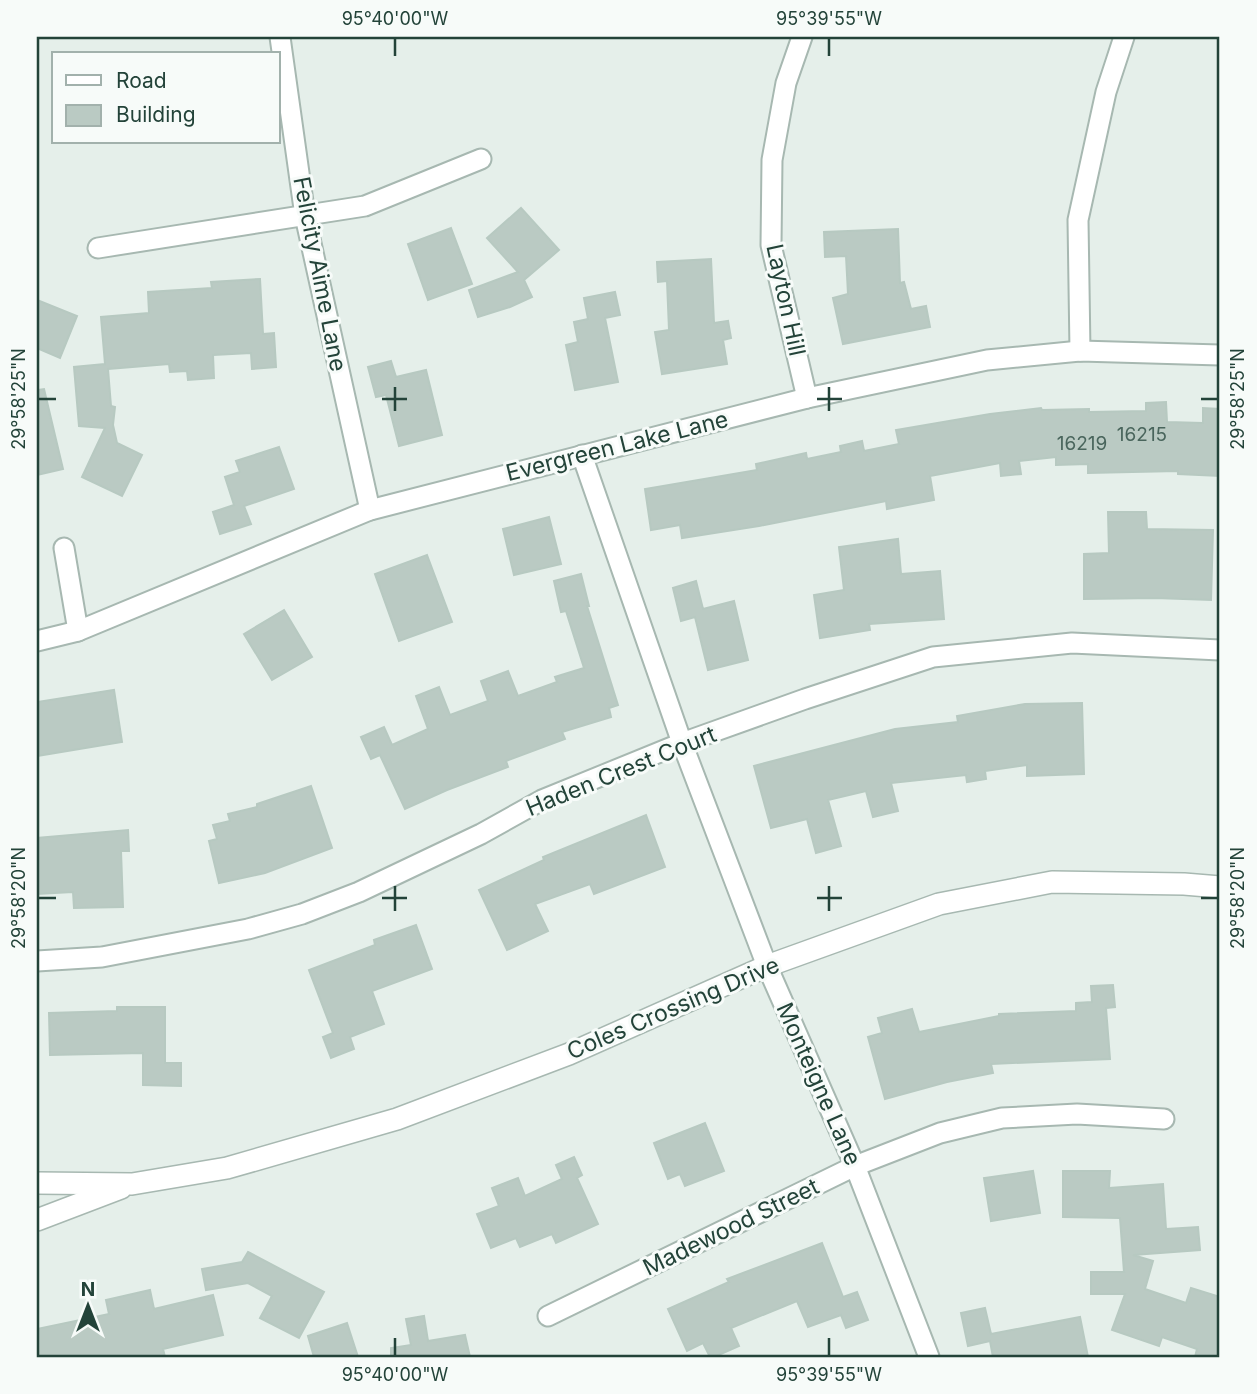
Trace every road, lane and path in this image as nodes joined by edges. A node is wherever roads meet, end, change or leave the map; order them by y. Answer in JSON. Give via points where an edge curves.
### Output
{"nodes":[{"id":1,"x":280,"y":37,"type":"edge"},
{"id":2,"x":802,"y":37,"type":"edge"},
{"id":3,"x":1124,"y":37,"type":"edge"},
{"id":4,"x":481,"y":159,"type":"dead end"},
{"id":5,"x":305,"y":216,"type":"junction"},
{"id":6,"x":98,"y":248,"type":"dead end"},
{"id":7,"x":1080,"y":351,"type":"junction"},
{"id":8,"x":1220,"y":355,"type":"edge"},
{"id":9,"x":807,"y":398,"type":"junction"},
{"id":10,"x":582,"y":455,"type":"junction"},
{"id":11,"x":370,"y":510,"type":"junction"},
{"id":12,"x":64,"y":548,"type":"dead end"},
{"id":13,"x":78,"y":631,"type":"junction"},
{"id":14,"x":37,"y":641,"type":"edge"},
{"id":15,"x":1220,"y":650,"type":"edge"},
{"id":16,"x":682,"y":744,"type":"junction"},
{"id":17,"x":1220,"y":887,"type":"edge"},
{"id":18,"x":37,"y":961,"type":"edge"},
{"id":19,"x":767,"y":966,"type":"junction"},
{"id":20,"x":1164,"y":1119,"type":"dead end"},
{"id":21,"x":855,"y":1166,"type":"junction"},
{"id":22,"x":37,"y":1183,"type":"edge"},
{"id":23,"x":132,"y":1184,"type":"junction"},
{"id":24,"x":37,"y":1220,"type":"edge"},
{"id":25,"x":548,"y":1316,"type":"dead end"},
{"id":26,"x":929,"y":1357,"type":"edge"}],
"edges":[{"from":1,"to":5,"type":"street","name":"Felicity Aime Lane"},
{"from":2,"to":9,"type":"street","name":"Layton Hill","via":[[786,83],[772,160],[771,245]]},
{"from":3,"to":7,"type":"street","via":[[1106,92],[1078,220]]},
{"from":4,"to":5,"type":"street","via":[[366,206]]},
{"from":5,"to":6,"type":"street"},
{"from":5,"to":11,"type":"street","name":"Felicity Aime Lane"},
{"from":7,"to":8,"type":"street","name":"Evergreen Lake Lane"},
{"from":7,"to":9,"type":"street","name":"Evergreen Lake Lane","via":[[987,360]]},
{"from":9,"to":10,"type":"street","name":"Evergreen Lake Lane"},
{"from":10,"to":11,"type":"street","name":"Evergreen Lake Lane"},
{"from":10,"to":16,"type":"street","name":"Monteigne Lane"},
{"from":11,"to":13,"type":"street","name":"Evergreen Lake Lane"},
{"from":12,"to":13,"type":"street"},
{"from":13,"to":14,"type":"street","name":"Evergreen Lake Lane"},
{"from":15,"to":16,"type":"street","name":"Haden Crest Court","via":[[1072,643],[933,657]]},
{"from":16,"to":18,"type":"street","name":"Haden Crest Court","via":[[542,800],[359,892],[302,914],[114,955]]},
{"from":16,"to":19,"type":"street","name":"Monteigne Lane"},
{"from":17,"to":19,"type":"street","name":"Coles Crossing Drive","via":[[1052,882],[939,904]]},
{"from":19,"to":21,"type":"street","name":"Monteigne Lane"},
{"from":19,"to":23,"type":"street","name":"Coles Crossing Drive","via":[[569,1054],[397,1119],[227,1168]]},
{"from":20,"to":21,"type":"street","name":"Madewood Street","via":[[1077,1114],[1002,1118],[940,1133]]},
{"from":21,"to":25,"type":"street","name":"Madewood Street"},
{"from":21,"to":26,"type":"street","name":"Monteigne Lane"},
{"from":22,"to":23,"type":"street","name":"Coles Crossing Drive"},
{"from":23,"to":24,"type":"street","name":"Coles Crossing Drive"}]}
